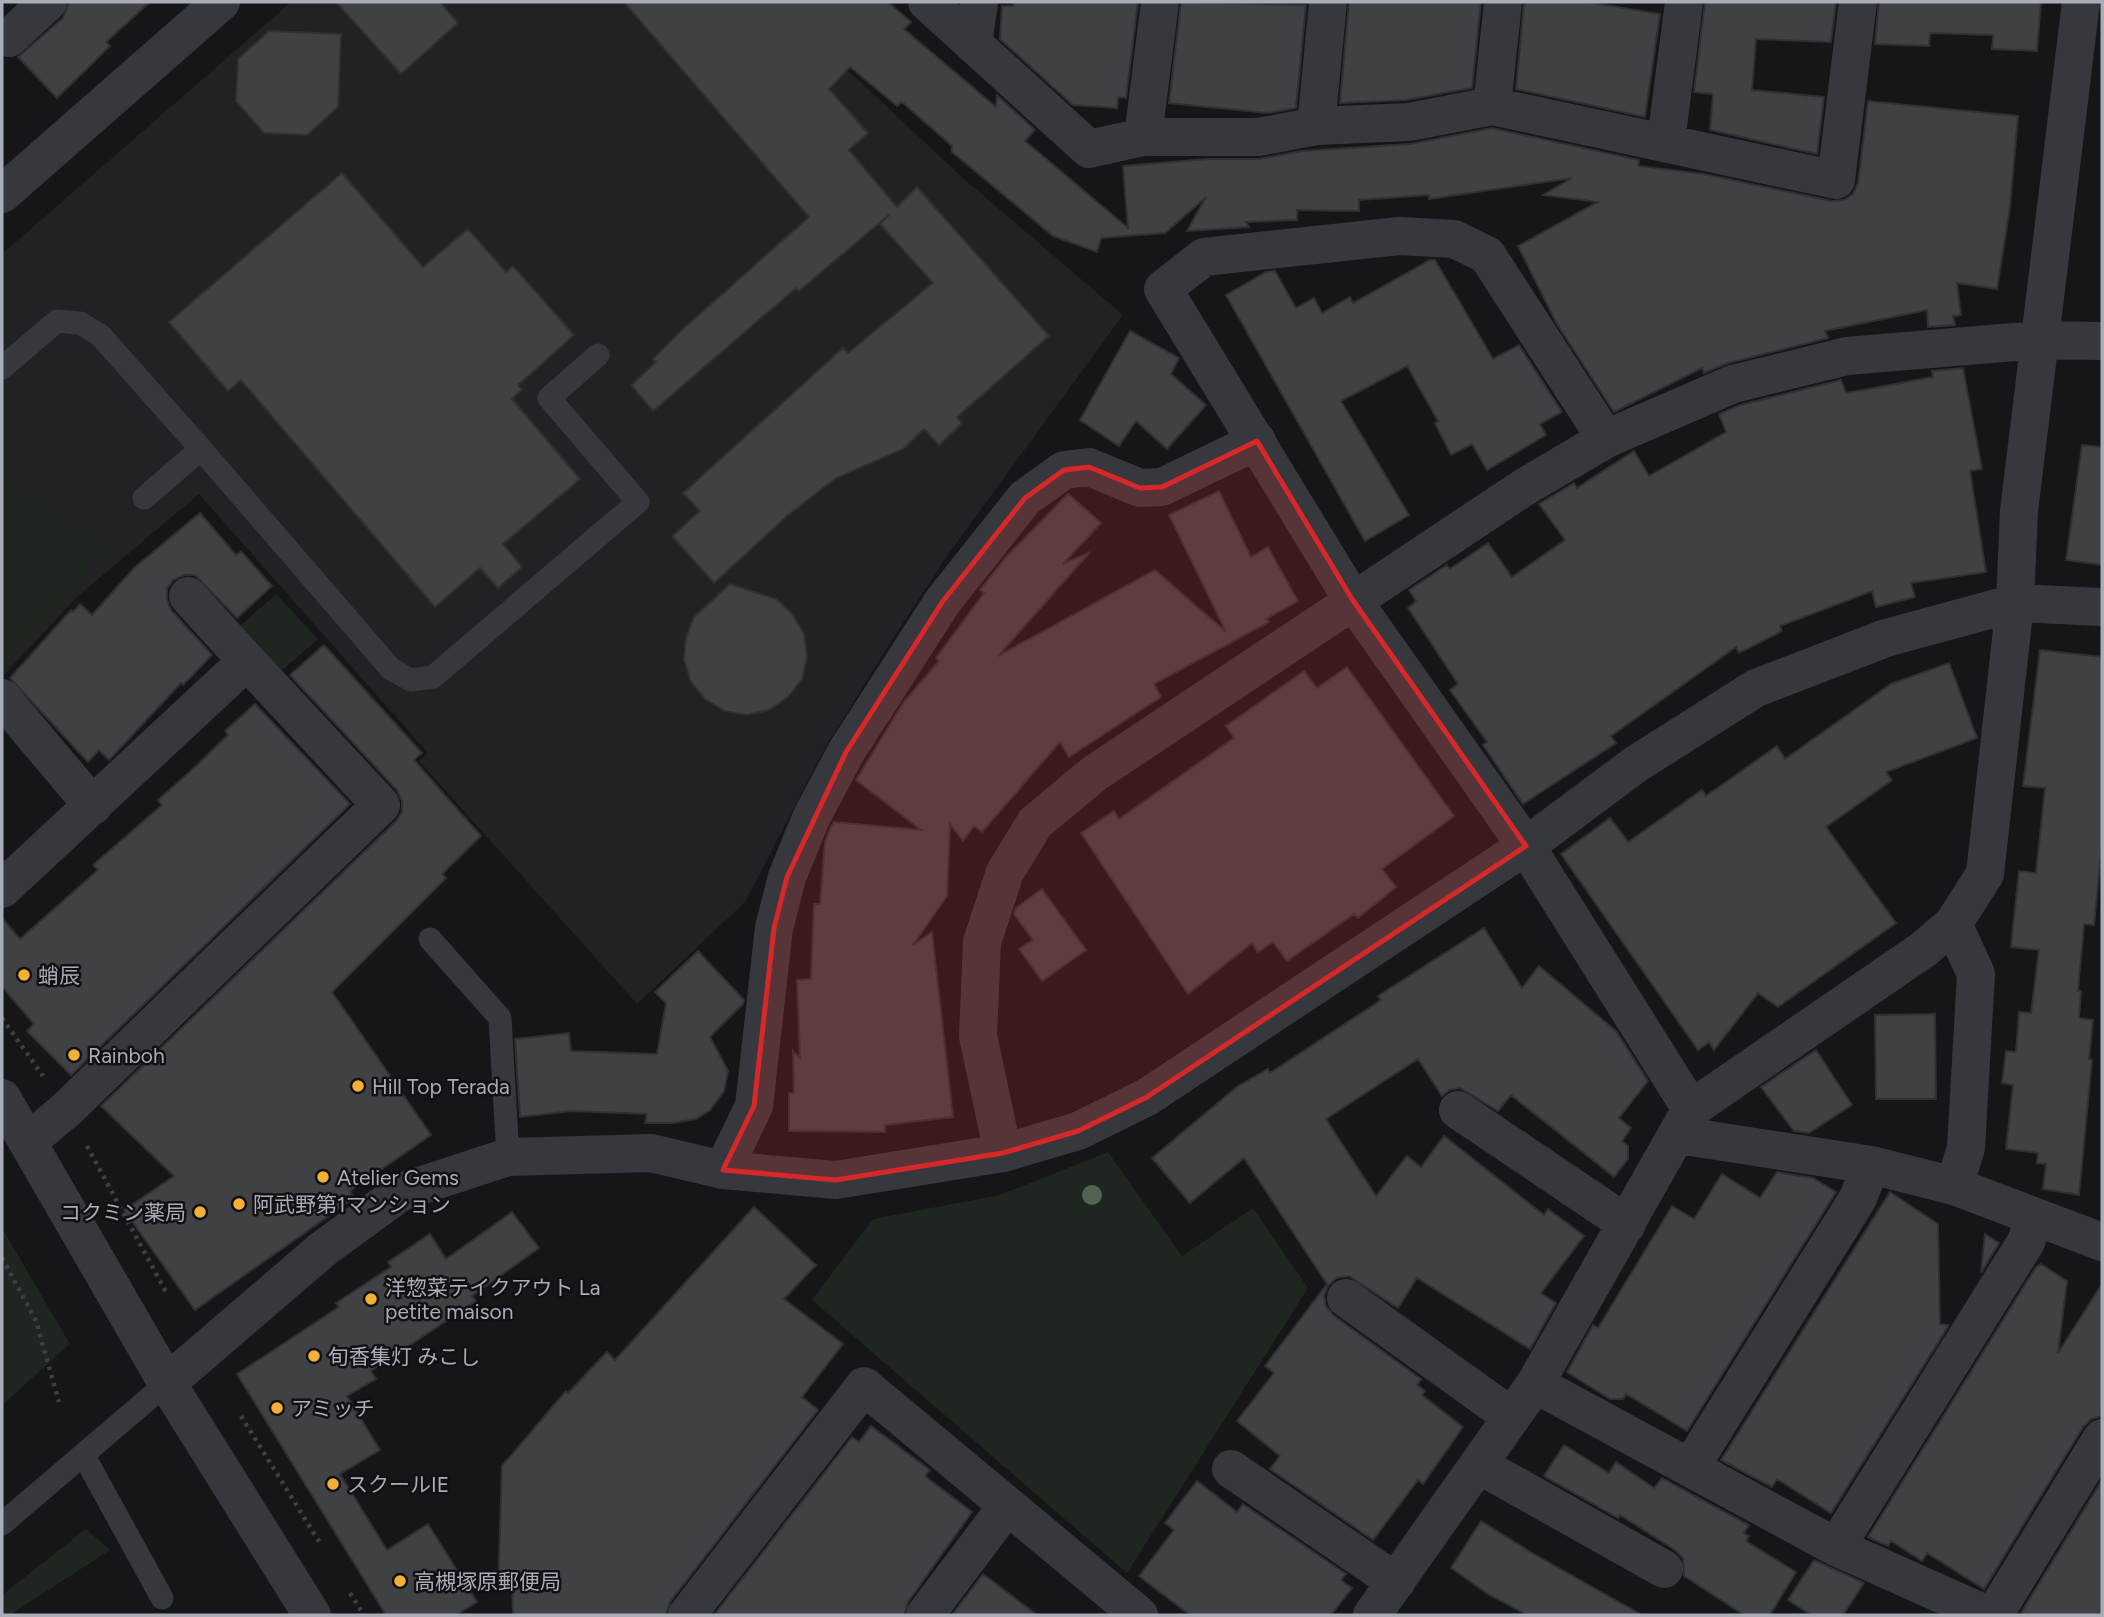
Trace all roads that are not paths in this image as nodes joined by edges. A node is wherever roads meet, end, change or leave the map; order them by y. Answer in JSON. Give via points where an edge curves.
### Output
{"nodes":[{"id":1,"x":48,"y":2,"type":"edge"},
{"id":2,"x":221,"y":2,"type":"edge"},
{"id":3,"x":927,"y":2,"type":"edge"},
{"id":4,"x":979,"y":2,"type":"edge"},
{"id":5,"x":1160,"y":2,"type":"edge"},
{"id":6,"x":1328,"y":2,"type":"edge"},
{"id":7,"x":1503,"y":2,"type":"edge"},
{"id":8,"x":1684,"y":2,"type":"edge"},
{"id":9,"x":1858,"y":2,"type":"edge"},
{"id":10,"x":2081,"y":2,"type":"edge"},
{"id":11,"x":2,"y":36,"type":"edge"},
{"id":12,"x":973,"y":44,"type":"junction"},
{"id":13,"x":2088,"y":54,"type":"edge"},
{"id":14,"x":1492,"y":106,"type":"junction"},
{"id":15,"x":1316,"y":126,"type":"junction"},
{"id":16,"x":1143,"y":137,"type":"junction"},
{"id":17,"x":1666,"y":141,"type":"junction"},
{"id":18,"x":2,"y":194,"type":"edge"},
{"id":19,"x":2039,"y":340,"type":"junction"},
{"id":20,"x":2102,"y":341,"type":"edge"},
{"id":21,"x":598,"y":355,"type":"dead end"},
{"id":22,"x":2,"y":368,"type":"edge"},
{"id":23,"x":1606,"y":439,"type":"junction"},
{"id":24,"x":1257,"y":441,"type":"junction"},
{"id":25,"x":201,"y":449,"type":"junction"},
{"id":26,"x":144,"y":498,"type":"dead end"},
{"id":27,"x":188,"y":596,"type":"dead end"},
{"id":28,"x":1352,"y":599,"type":"junction"},
{"id":29,"x":2015,"y":603,"type":"junction"},
{"id":30,"x":2102,"y":607,"type":"edge"},
{"id":31,"x":247,"y":661,"type":"junction"},
{"id":32,"x":2,"y":698,"type":"edge"},
{"id":33,"x":93,"y":806,"type":"junction"},
{"id":34,"x":1526,"y":846,"type":"junction"},
{"id":35,"x":2,"y":888,"type":"edge"},
{"id":36,"x":1953,"y":924,"type":"junction"},
{"id":37,"x":430,"y":939,"type":"dead end"},
{"id":38,"x":2,"y":1098,"type":"edge"},
{"id":39,"x":1458,"y":1110,"type":"dead end"},
{"id":40,"x":1685,"y":1122,"type":"junction"},
{"id":41,"x":29,"y":1141,"type":"junction"},
{"id":42,"x":1003,"y":1153,"type":"junction"},
{"id":43,"x":508,"y":1157,"type":"junction"},
{"id":44,"x":1871,"y":1166,"type":"junction"},
{"id":45,"x":723,"y":1170,"type":"junction"},
{"id":46,"x":1954,"y":1186,"type":"junction"},
{"id":47,"x":2035,"y":1217,"type":"junction"},
{"id":48,"x":1627,"y":1224,"type":"junction"},
{"id":49,"x":2102,"y":1242,"type":"edge"},
{"id":50,"x":1346,"y":1298,"type":"dead end"},
{"id":51,"x":167,"y":1383,"type":"junction"},
{"id":52,"x":1535,"y":1384,"type":"junction"},
{"id":53,"x":1512,"y":1417,"type":"junction"},
{"id":54,"x":2102,"y":1438,"type":"edge"},
{"id":55,"x":84,"y":1455,"type":"junction"},
{"id":56,"x":1479,"y":1465,"type":"junction"},
{"id":57,"x":1690,"y":1468,"type":"junction"},
{"id":58,"x":1231,"y":1469,"type":"dead end"},
{"id":59,"x":1007,"y":1506,"type":"junction"},
{"id":60,"x":2,"y":1524,"type":"edge"},
{"id":61,"x":1836,"y":1547,"type":"junction"},
{"id":62,"x":1664,"y":1569,"type":"dead end"},
{"id":63,"x":1396,"y":1582,"type":"junction"},
{"id":64,"x":162,"y":1598,"type":"dead end"},
{"id":65,"x":312,"y":1615,"type":"edge"},
{"id":66,"x":687,"y":1615,"type":"edge"},
{"id":67,"x":925,"y":1615,"type":"edge"},
{"id":68,"x":1139,"y":1615,"type":"edge"},
{"id":69,"x":1373,"y":1615,"type":"edge"},
{"id":70,"x":1988,"y":1615,"type":"edge"},
{"id":71,"x":1994,"y":1615,"type":"edge"}],
"edges":[{"from":1,"to":11,"type":"street","via":[[9,38]]},
{"from":2,"to":18,"type":"street"},
{"from":3,"to":12,"type":"street"},
{"from":4,"to":12,"type":"street"},
{"from":5,"to":16,"type":"street"},
{"from":6,"to":15,"type":"street"},
{"from":7,"to":14,"type":"street"},
{"from":8,"to":17,"type":"street"},
{"from":9,"to":17,"type":"street","via":[[1836,180]]},
{"from":10,"to":13,"type":"street"},
{"from":12,"to":16,"type":"street","via":[[1089,149]]},
{"from":13,"to":19,"type":"street"},
{"from":14,"to":15,"type":"street","via":[[1409,122]]},
{"from":14,"to":17,"type":"street"},
{"from":15,"to":16,"type":"street","via":[[1259,136]]},
{"from":19,"to":20,"type":"street"},
{"from":19,"to":23,"type":"street","via":[[1847,356],[1733,384]]},
{"from":19,"to":29,"type":"street","via":[[2019,511]]},
{"from":21,"to":25,"type":"lane","via":[[549,398],[638,502],[433,677],[422,680],[411,680],[391,669]]},
{"from":22,"to":25,"type":"lane","via":[[57,321],[80,323],[100,335]]},
{"from":23,"to":24,"type":"street","via":[[1486,255],[1454,239],[1399,236],[1204,257],[1163,289]]},
{"from":23,"to":28,"type":"street"},
{"from":24,"to":28,"type":"street"},
{"from":24,"to":45,"type":"street","via":[[1162,487],[1140,488],[1089,467],[1064,470],[1025,498],[943,601],[846,751],[787,877],[774,928],[754,1106]]},
{"from":25,"to":26,"type":"lane"},
{"from":27,"to":31,"type":"street"},
{"from":28,"to":34,"type":"street"},
{"from":28,"to":42,"type":"street","via":[[1095,773],[1035,823],[1005,872],[982,942],[978,1036]]},
{"from":29,"to":30,"type":"street"},
{"from":29,"to":34,"type":"street","via":[[1886,638],[1756,688],[1636,764]]},
{"from":29,"to":36,"type":"street","via":[[1985,874]]},
{"from":31,"to":33,"type":"street"},
{"from":31,"to":41,"type":"street","via":[[381,805]]},
{"from":32,"to":33,"type":"street"},
{"from":33,"to":35,"type":"street"},
{"from":34,"to":40,"type":"street"},
{"from":34,"to":42,"type":"street","via":[[1147,1097],[1078,1131]]},
{"from":36,"to":40,"type":"street"},
{"from":36,"to":46,"type":"street","via":[[1976,974],[1966,1148]]},
{"from":37,"to":43,"type":"lane","via":[[500,1018]]},
{"from":38,"to":41,"type":"street"},
{"from":39,"to":48,"type":"street"},
{"from":40,"to":44,"type":"street"},
{"from":40,"to":48,"type":"street"},
{"from":41,"to":51,"type":"street"},
{"from":42,"to":45,"type":"street","via":[[836,1180]]},
{"from":43,"to":45,"type":"street","via":[[650,1153]]},
{"from":43,"to":51,"type":"street","via":[[401,1192],[323,1249]]},
{"from":44,"to":46,"type":"street"},
{"from":44,"to":57,"type":"street","via":[[1858,1198]]},
{"from":46,"to":47,"type":"street"},
{"from":47,"to":49,"type":"street"},
{"from":47,"to":61,"type":"street","via":[[2026,1242]]},
{"from":48,"to":52,"type":"street"},
{"from":50,"to":53,"type":"street"},
{"from":51,"to":55,"type":"lane"},
{"from":51,"to":65,"type":"street"},
{"from":52,"to":53,"type":"street"},
{"from":52,"to":57,"type":"street"},
{"from":53,"to":56,"type":"street"},
{"from":54,"to":71,"type":"street"},
{"from":55,"to":60,"type":"lane"},
{"from":55,"to":64,"type":"lane"},
{"from":56,"to":62,"type":"street"},
{"from":56,"to":63,"type":"street"},
{"from":57,"to":61,"type":"street"},
{"from":58,"to":63,"type":"street"},
{"from":59,"to":66,"type":"street","via":[[864,1385]]},
{"from":59,"to":67,"type":"street"},
{"from":59,"to":68,"type":"street"},
{"from":61,"to":70,"type":"street"},
{"from":63,"to":69,"type":"street"}]}
